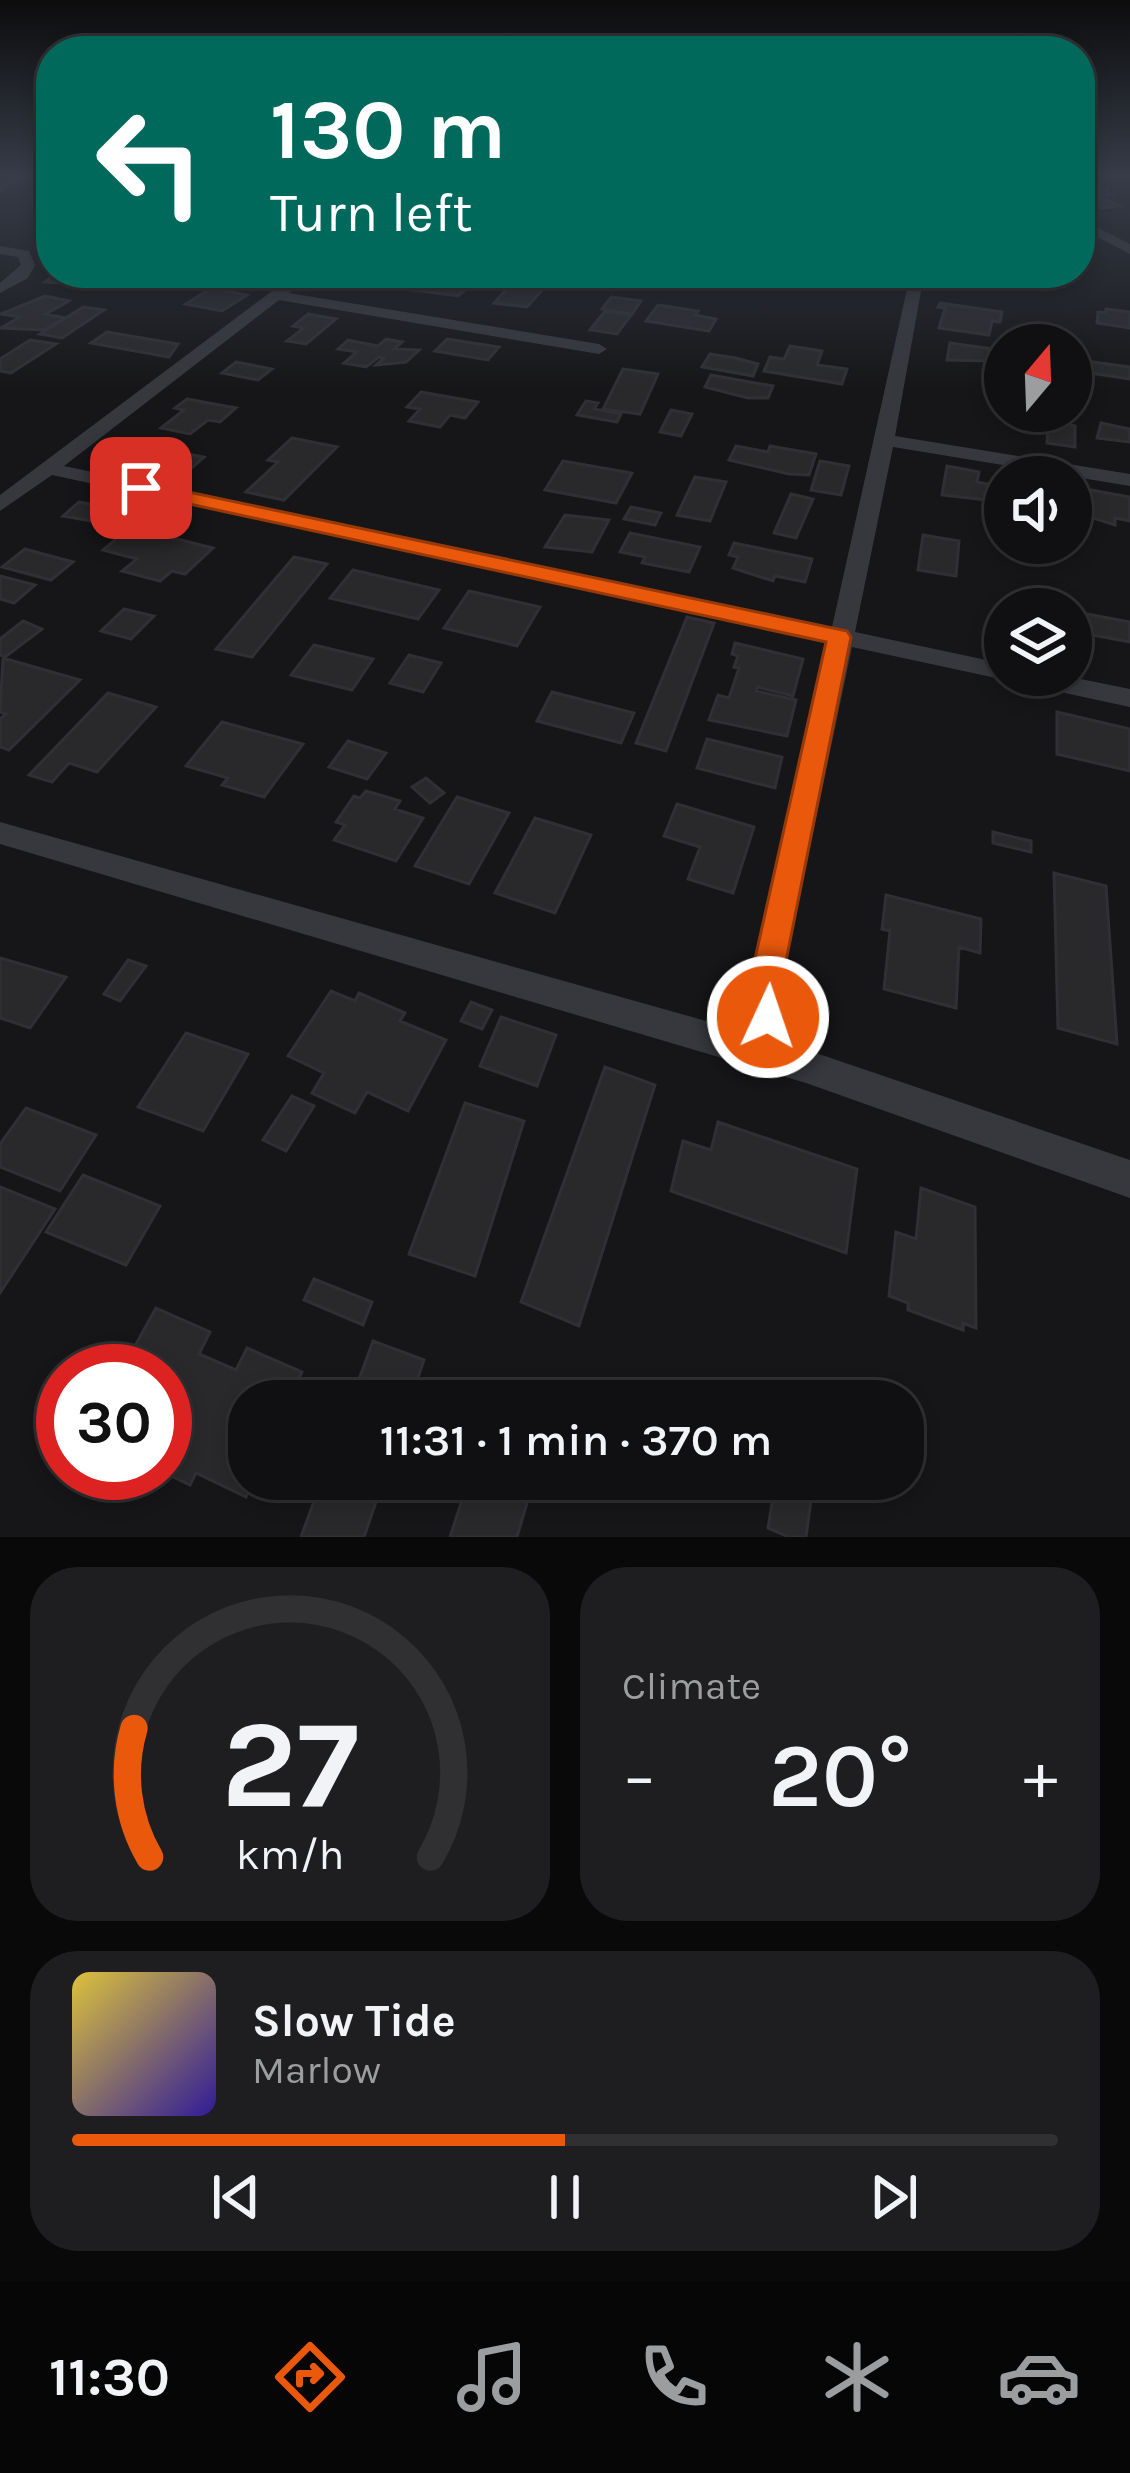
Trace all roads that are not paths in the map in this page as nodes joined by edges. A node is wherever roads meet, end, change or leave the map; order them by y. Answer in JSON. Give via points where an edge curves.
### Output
{"nodes":[{"id":1,"x":0,"y":250,"type":"edge"},
{"id":2,"x":285,"y":288,"type":"edge"},
{"id":3,"x":914,"y":288,"type":"edge"},
{"id":4,"x":0,"y":289,"type":"edge"},
{"id":5,"x":276,"y":295,"type":"junction"},
{"id":6,"x":598,"y":349,"type":"dead end"},
{"id":7,"x":886,"y":440,"type":"junction"},
{"id":8,"x":48,"y":468,"type":"junction"},
{"id":9,"x":1130,"y":480,"type":"edge"},
{"id":10,"x":0,"y":505,"type":"edge"},
{"id":11,"x":839,"y":637,"type":"junction"},
{"id":12,"x":984,"y":668,"type":"edge"},
{"id":13,"x":1092,"y":690,"type":"edge"},
{"id":14,"x":1130,"y":698,"type":"edge"},
{"id":15,"x":0,"y":833,"type":"edge"},
{"id":16,"x":806,"y":1066,"type":"junction"},
{"id":17,"x":1130,"y":1179,"type":"edge"}],
"edges":[{"from":1,"to":4,"type":"street","via":[[25,254],[28,265]]},
{"from":2,"to":5,"type":"street"},
{"from":3,"to":7,"type":"street"},
{"from":5,"to":6,"type":"street"},
{"from":5,"to":8,"type":"street"},
{"from":7,"to":9,"type":"street"},
{"from":7,"to":11,"type":"street"},
{"from":8,"to":10,"type":"street"},
{"from":8,"to":11,"type":"street"},
{"from":11,"to":12,"type":"street"},
{"from":11,"to":16,"type":"street","via":[[766,981],[773,1029]]},
{"from":13,"to":14,"type":"street"},
{"from":15,"to":16,"type":"street"},
{"from":16,"to":17,"type":"street"}]}
